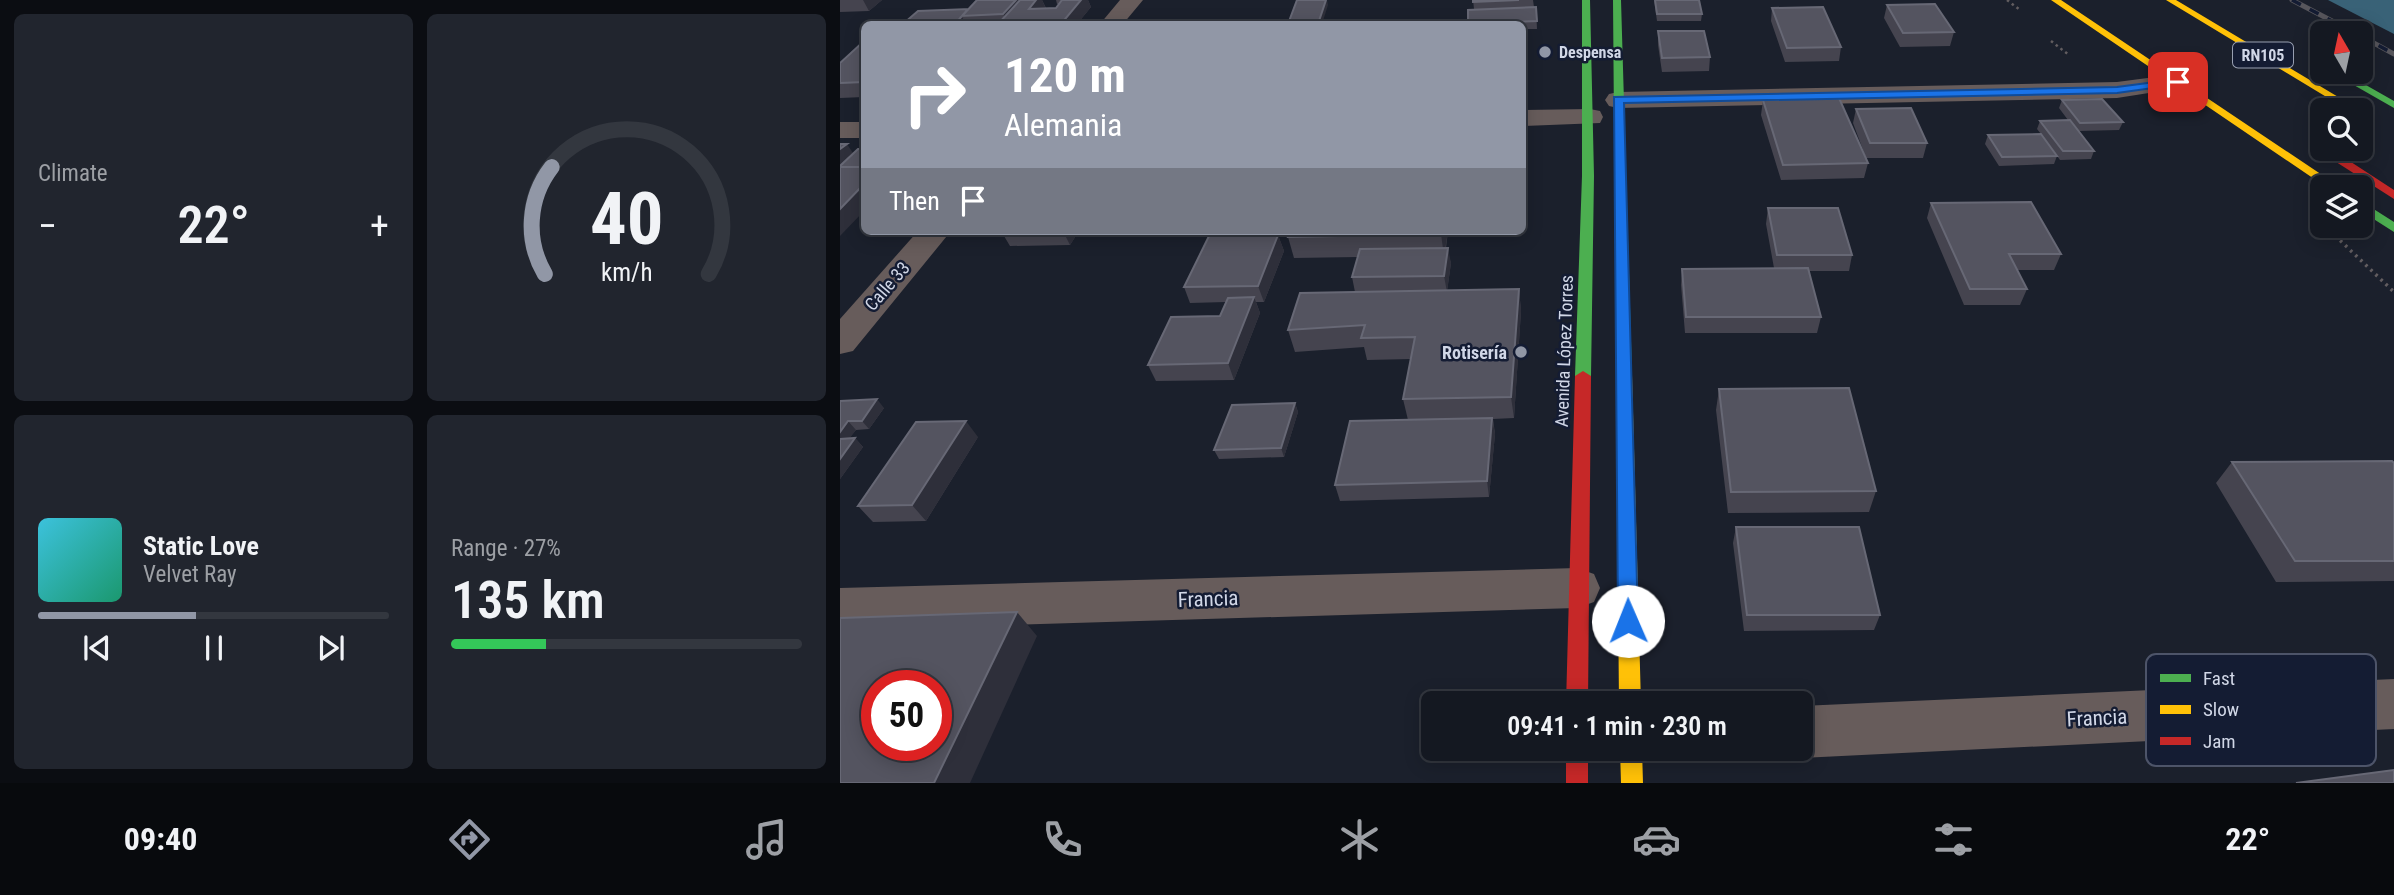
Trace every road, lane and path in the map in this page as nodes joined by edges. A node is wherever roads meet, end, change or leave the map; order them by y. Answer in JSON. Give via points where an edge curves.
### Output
{"nodes":[{"id":1,"x":1132,"y":0,"type":"edge"},
{"id":2,"x":1586,"y":0,"type":"edge"},
{"id":3,"x":1617,"y":0,"type":"edge"},
{"id":4,"x":2055,"y":0,"type":"edge"},
{"id":5,"x":2170,"y":0,"type":"edge"},
{"id":6,"x":1114,"y":21,"type":"edge"},
{"id":7,"x":2178,"y":82,"type":"junction"},
{"id":8,"x":2357,"y":84,"type":"edge"},
{"id":9,"x":2335,"y":98,"type":"edge"},
{"id":10,"x":1618,"y":100,"type":"junction"},
{"id":11,"x":2394,"y":105,"type":"edge"},
{"id":12,"x":1590,"y":117,"type":"junction"},
{"id":13,"x":1526,"y":118,"type":"edge"},
{"id":14,"x":840,"y":130,"type":"edge"},
{"id":15,"x":861,"y":130,"type":"edge"},
{"id":16,"x":2342,"y":161,"type":"edge"},
{"id":17,"x":2316,"y":175,"type":"edge"},
{"id":18,"x":2394,"y":195,"type":"edge"},
{"id":19,"x":2373,"y":213,"type":"edge"},
{"id":20,"x":2394,"y":228,"type":"edge"},
{"id":21,"x":932,"y":235,"type":"edge"},
{"id":22,"x":2338,"y":238,"type":"edge"},
{"id":23,"x":2394,"y":292,"type":"edge"},
{"id":24,"x":840,"y":342,"type":"edge"},
{"id":25,"x":1577,"y":588,"type":"junction"},
{"id":26,"x":840,"y":609,"type":"edge"},
{"id":27,"x":1577,"y":691,"type":"edge"},
{"id":28,"x":1630,"y":691,"type":"edge"},
{"id":29,"x":2394,"y":704,"type":"edge"},
{"id":30,"x":2376,"y":705,"type":"edge"},
{"id":31,"x":2146,"y":716,"type":"edge"},
{"id":32,"x":1813,"y":731,"type":"edge"},
{"id":33,"x":1577,"y":761,"type":"edge"},
{"id":34,"x":1632,"y":761,"type":"edge"},
{"id":35,"x":1577,"y":783,"type":"edge"},
{"id":36,"x":1633,"y":783,"type":"edge"}],
"edges":[{"from":1,"to":6,"type":"street"},
{"from":2,"to":12,"type":"main road","name":"Avenida López Torres"},
{"from":3,"to":10,"type":"main road"},
{"from":4,"to":7,"type":"main road"},
{"from":5,"to":9,"type":"main road","number":"RN105"},
{"from":7,"to":10,"type":"street","via":[[2117,90]]},
{"from":7,"to":17,"type":"main road"},
{"from":8,"to":11,"type":"main road"},
{"from":10,"to":28,"type":"main road"},
{"from":12,"to":13,"type":"street"},
{"from":12,"to":25,"type":"main road","name":"Avenida López Torres"},
{"from":14,"to":15,"type":"street"},
{"from":16,"to":18,"type":"main road"},
{"from":19,"to":20,"type":"main road"},
{"from":21,"to":24,"type":"street","name":"Calle 33"},
{"from":22,"to":23,"type":"path"},
{"from":25,"to":26,"type":"street","name":"Francia"},
{"from":25,"to":27,"type":"main road","name":"Avenida López Torres"},
{"from":29,"to":30,"type":"street","name":"Francia"},
{"from":31,"to":32,"type":"street","name":"Francia"},
{"from":33,"to":35,"type":"main road"},
{"from":34,"to":36,"type":"main road"}]}
